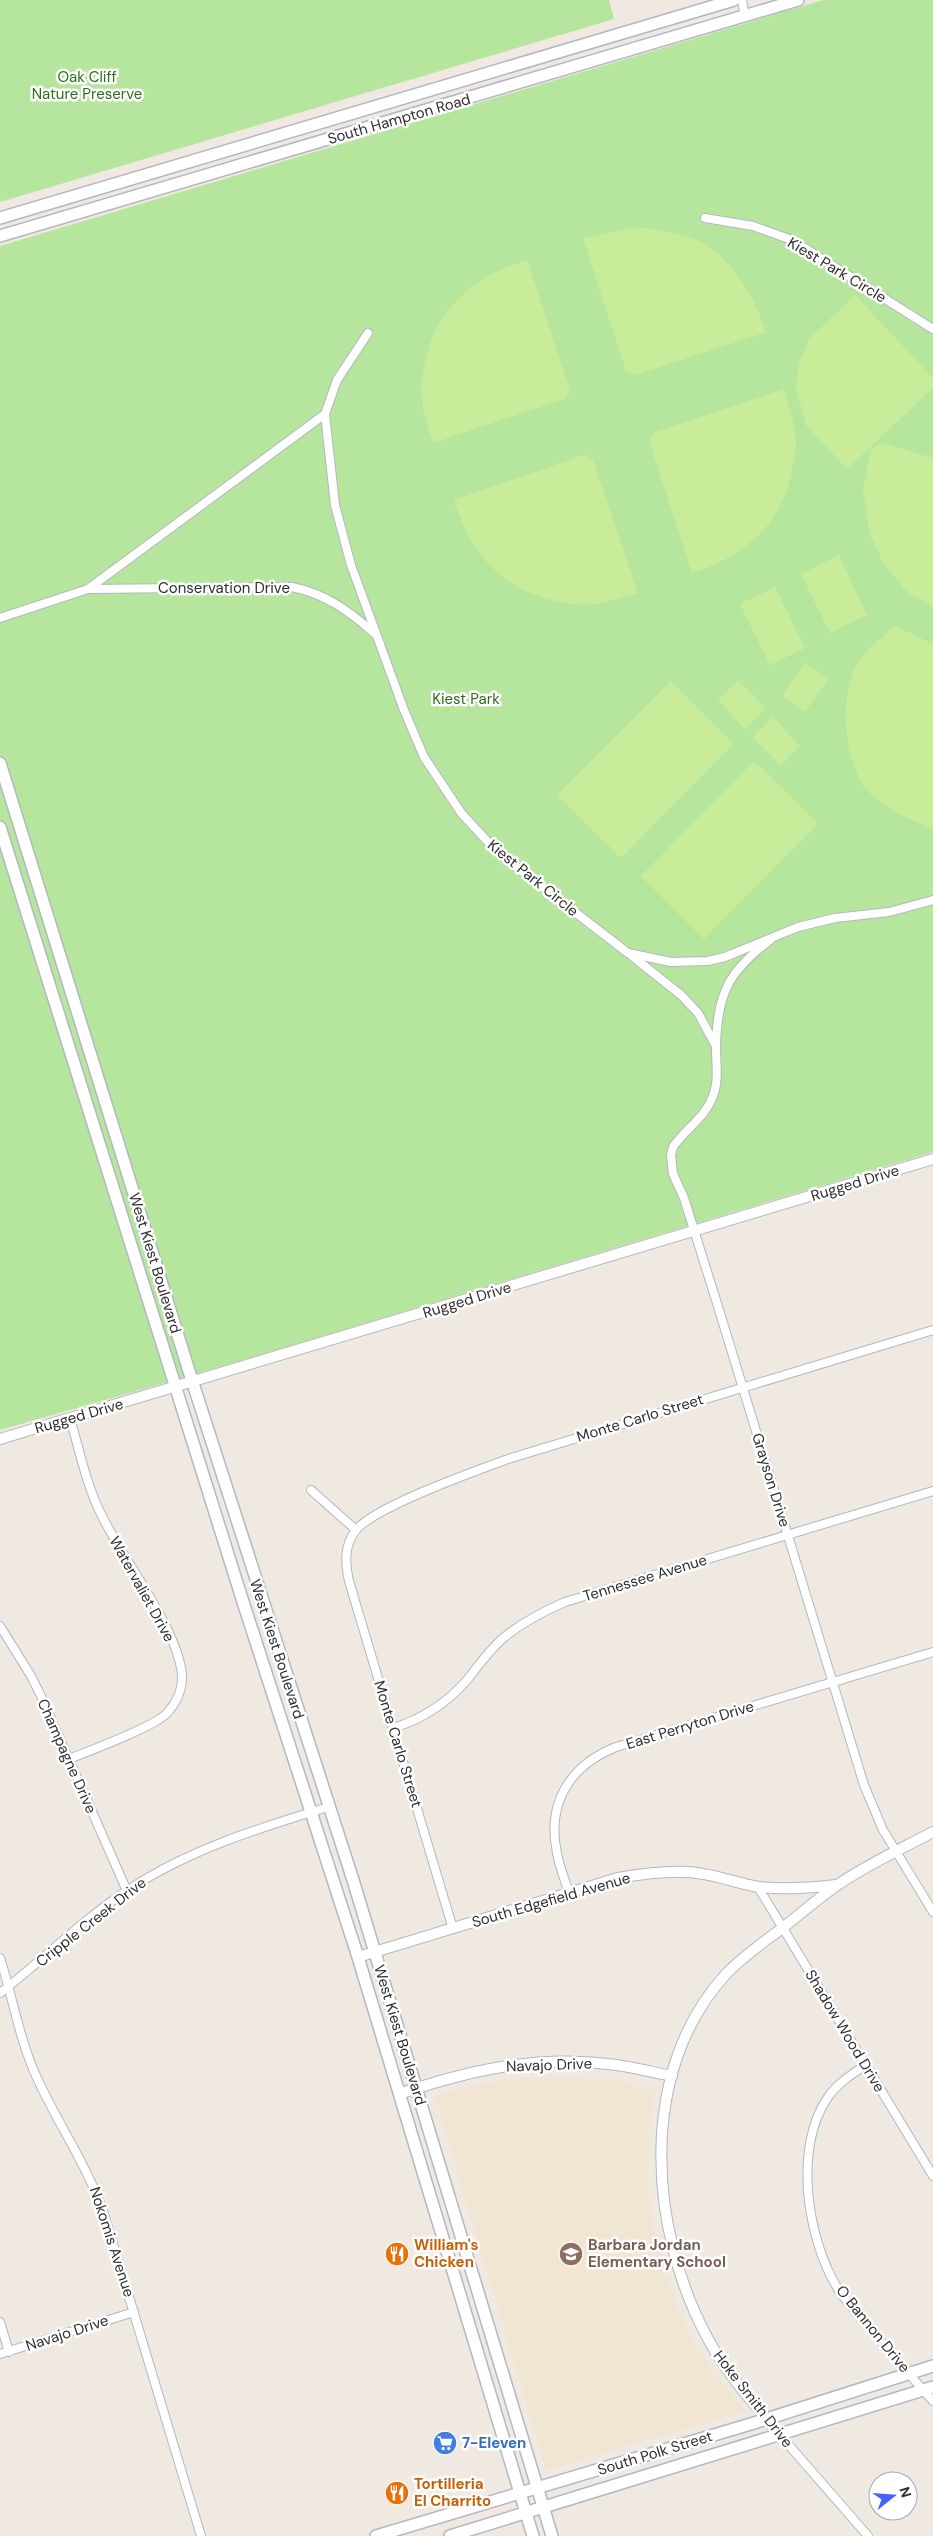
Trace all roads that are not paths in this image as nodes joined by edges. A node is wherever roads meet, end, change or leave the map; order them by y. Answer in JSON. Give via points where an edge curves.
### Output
{"nodes":[{"id":1,"x":734,"y":0,"type":"edge"},
{"id":2,"x":742,"y":0,"type":"edge"},
{"id":3,"x":798,"y":0,"type":"edge"},
{"id":4,"x":745,"y":17,"type":"junction"},
{"id":5,"x":447,"y":84,"type":"junction"},
{"id":6,"x":453,"y":103,"type":"junction"},
{"id":7,"x":0,"y":218,"type":"edge"},
{"id":8,"x":705,"y":218,"type":"dead end"},
{"id":9,"x":0,"y":236,"type":"edge"},
{"id":10,"x":933,"y":329,"type":"edge"},
{"id":11,"x":368,"y":333,"type":"dead end"},
{"id":12,"x":325,"y":414,"type":"junction"},
{"id":13,"x":88,"y":589,"type":"junction"},
{"id":14,"x":0,"y":618,"type":"edge"},
{"id":15,"x":376,"y":634,"type":"junction"},
{"id":16,"x":0,"y":763,"type":"edge"},
{"id":17,"x":0,"y":827,"type":"edge"},
{"id":18,"x":933,"y":900,"type":"edge"},
{"id":19,"x":770,"y":940,"type":"junction"},
{"id":20,"x":628,"y":953,"type":"junction"},
{"id":21,"x":716,"y":1046,"type":"junction"},
{"id":22,"x":933,"y":1160,"type":"edge"},
{"id":23,"x":695,"y":1232,"type":"junction"},
{"id":24,"x":933,"y":1330,"type":"edge"},
{"id":25,"x":192,"y":1382,"type":"junction"},
{"id":26,"x":177,"y":1387,"type":"junction"},
{"id":27,"x":743,"y":1387,"type":"junction"},
{"id":28,"x":70,"y":1418,"type":"junction"},
{"id":29,"x":0,"y":1439,"type":"edge"},
{"id":30,"x":311,"y":1490,"type":"dead end"},
{"id":31,"x":933,"y":1491,"type":"edge"},
{"id":32,"x":356,"y":1530,"type":"junction"},
{"id":33,"x":787,"y":1535,"type":"junction"},
{"id":34,"x":260,"y":1596,"type":"junction"},
{"id":35,"x":243,"y":1602,"type":"junction"},
{"id":36,"x":0,"y":1626,"type":"edge"},
{"id":37,"x":933,"y":1652,"type":"edge"},
{"id":38,"x":831,"y":1682,"type":"junction"},
{"id":39,"x":393,"y":1728,"type":"junction"},
{"id":40,"x":69,"y":1760,"type":"junction"},
{"id":41,"x":328,"y":1807,"type":"junction"},
{"id":42,"x":310,"y":1812,"type":"junction"},
{"id":43,"x":933,"y":1832,"type":"edge"},
{"id":44,"x":897,"y":1852,"type":"junction"},
{"id":45,"x":837,"y":1885,"type":"junction"},
{"id":46,"x":758,"y":1887,"type":"junction"},
{"id":47,"x":127,"y":1891,"type":"junction"},
{"id":48,"x":569,"y":1893,"type":"junction"},
{"id":49,"x":933,"y":1912,"type":"edge"},
{"id":50,"x":784,"y":1927,"type":"junction"},
{"id":51,"x":453,"y":1929,"type":"junction"},
{"id":52,"x":375,"y":1953,"type":"junction"},
{"id":53,"x":0,"y":1958,"type":"edge"},
{"id":54,"x":358,"y":1958,"type":"junction"},
{"id":55,"x":8,"y":1988,"type":"junction"},
{"id":56,"x":0,"y":1993,"type":"edge"},
{"id":57,"x":866,"y":2065,"type":"junction"},
{"id":58,"x":672,"y":2076,"type":"junction"},
{"id":59,"x":417,"y":2088,"type":"junction"},
{"id":60,"x":399,"y":2094,"type":"junction"},
{"id":61,"x":933,"y":2176,"type":"edge"},
{"id":62,"x":447,"y":2190,"type":"junction"},
{"id":63,"x":430,"y":2196,"type":"junction"},
{"id":64,"x":479,"y":2294,"type":"junction"},
{"id":65,"x":461,"y":2300,"type":"junction"},
{"id":66,"x":134,"y":2312,"type":"junction"},
{"id":67,"x":0,"y":2322,"type":"edge"},
{"id":68,"x":9,"y":2352,"type":"junction"},
{"id":69,"x":0,"y":2354,"type":"edge"},
{"id":70,"x":933,"y":2366,"type":"edge"},
{"id":71,"x":908,"y":2374,"type":"junction"},
{"id":72,"x":928,"y":2389,"type":"edge"},
{"id":73,"x":933,"y":2401,"type":"edge"},
{"id":74,"x":767,"y":2420,"type":"junction"},
{"id":75,"x":780,"y":2435,"type":"junction"},
{"id":76,"x":537,"y":2488,"type":"junction"},
{"id":77,"x":520,"y":2492,"type":"junction"},
{"id":78,"x":543,"y":2507,"type":"junction"},
{"id":79,"x":526,"y":2513,"type":"junction"},
{"id":80,"x":388,"y":2534,"type":"edge"},
{"id":81,"x":201,"y":2536,"type":"edge"},
{"id":82,"x":376,"y":2536,"type":"edge"},
{"id":83,"x":450,"y":2536,"type":"edge"},
{"id":84,"x":533,"y":2536,"type":"edge"},
{"id":85,"x":552,"y":2536,"type":"edge"},
{"id":86,"x":868,"y":2536,"type":"edge"}],
"edges":[{"from":1,"to":5,"type":"main road","name":"South Hampton Road"},
{"from":2,"to":4,"type":"street"},
{"from":3,"to":4,"type":"main road","name":"South Hampton Road"},
{"from":4,"to":6,"type":"main road","name":"South Hampton Road"},
{"from":5,"to":6,"type":"main road"},
{"from":5,"to":7,"type":"main road","name":"South Hampton Road"},
{"from":6,"to":9,"type":"main road","name":"South Hampton Road"},
{"from":8,"to":10,"type":"street","name":"Kiest Park Circle","via":[[753,226],[792,240]]},
{"from":11,"to":12,"type":"street","name":"Kiest Park Circle","via":[[337,380]]},
{"from":12,"to":13,"type":"street","name":"Conservation Drive"},
{"from":12,"to":15,"type":"street","name":"Kiest Park Circle","via":[[335,505],[351,565]]},
{"from":13,"to":14,"type":"street","name":"Conservation Drive"},
{"from":13,"to":15,"type":"street","name":"Conservation Drive","via":[[292,587],[332,600]]},
{"from":15,"to":20,"type":"street","name":"Kiest Park Circle","via":[[424,757],[462,814],[514,866]]},
{"from":16,"to":25,"type":"main road","name":"West Kiest Boulevard"},
{"from":17,"to":26,"type":"main road","name":"West Kiest Boulevard"},
{"from":18,"to":19,"type":"street","name":"Kiest Park Circle","via":[[889,912],[798,926]]},
{"from":19,"to":20,"type":"street","name":"Kiest Park Circle","via":[[708,961],[671,962]]},
{"from":19,"to":21,"type":"street","name":"Grayson Drive","via":[[751,955],[727,984]]},
{"from":20,"to":21,"type":"street","name":"Grayson Drive","via":[[681,994],[698,1013]]},
{"from":21,"to":23,"type":"street","name":"Grayson Drive","via":[[717,1075],[713,1096],[706,1111],[677,1141],[671,1155],[673,1174]]},
{"from":22,"to":23,"type":"street","name":"Rugged Drive"},
{"from":23,"to":25,"type":"street","name":"Rugged Drive"},
{"from":23,"to":27,"type":"street","name":"Grayson Drive"},
{"from":24,"to":27,"type":"street","name":"Monte Carlo Street"},
{"from":25,"to":26,"type":"street","name":"Rugged Drive"},
{"from":25,"to":34,"type":"main road","name":"West Kiest Boulevard"},
{"from":26,"to":28,"type":"street","name":"Rugged Drive"},
{"from":26,"to":35,"type":"main road","name":"West Kiest Boulevard"},
{"from":27,"to":32,"type":"street","name":"Monte Carlo Street","via":[[508,1459],[380,1513]]},
{"from":27,"to":33,"type":"street","name":"Grayson Drive"},
{"from":28,"to":29,"type":"street","name":"Rugged Drive"},
{"from":28,"to":40,"type":"street","name":"Watervaliet Drive","via":[[99,1510],[157,1611],[179,1660],[182,1676],[181,1690],[168,1714]]},
{"from":30,"to":32,"type":"street"},
{"from":31,"to":33,"type":"street","name":"Tennessee Avenue"},
{"from":32,"to":39,"type":"street","name":"Monte Carlo Street","via":[[350,1541],[346,1569]]},
{"from":33,"to":38,"type":"street","name":"Grayson Drive"},
{"from":33,"to":39,"type":"street","name":"Tennessee Avenue","via":[[565,1602],[538,1614],[501,1640],[446,1700],[416,1720]]},
{"from":34,"to":35,"type":"main road"},
{"from":34,"to":41,"type":"main road","name":"West Kiest Boulevard"},
{"from":35,"to":42,"type":"main road","name":"West Kiest Boulevard"},
{"from":36,"to":40,"type":"street","name":"Champagne Drive","via":[[31,1676]]},
{"from":37,"to":38,"type":"street","name":"East Perryton Drive"},
{"from":38,"to":44,"type":"street","name":"Grayson Drive","via":[[871,1806]]},
{"from":38,"to":48,"type":"street","name":"East Perryton Drive","via":[[616,1747],[583,1764],[568,1782],[558,1802],[554,1827],[556,1852]]},
{"from":39,"to":51,"type":"street","name":"Monte Carlo Street"},
{"from":40,"to":47,"type":"street","name":"Champagne Drive"},
{"from":41,"to":42,"type":"street","name":"Cripple Creek Drive"},
{"from":41,"to":52,"type":"main road","name":"West Kiest Boulevard"},
{"from":42,"to":47,"type":"street","name":"Cripple Creek Drive","via":[[270,1824],[172,1863]]},
{"from":42,"to":54,"type":"main road","name":"West Kiest Boulevard"},
{"from":43,"to":44,"type":"street","name":"South Edgefield Avenue"},
{"from":44,"to":45,"type":"street","name":"South Edgefield Avenue"},
{"from":44,"to":49,"type":"street","name":"Grayson Drive"},
{"from":45,"to":46,"type":"street","name":"South Edgefield Avenue","via":[[790,1889]]},
{"from":45,"to":50,"type":"street","name":"South Edgefield Avenue"},
{"from":46,"to":48,"type":"street","name":"South Edgefield Avenue","via":[[711,1875],[665,1873],[618,1878]]},
{"from":46,"to":50,"type":"street","name":"Shadow Wood Drive"},
{"from":47,"to":55,"type":"street","name":"Cripple Creek Drive"},
{"from":48,"to":51,"type":"street","name":"South Edgefield Avenue"},
{"from":50,"to":57,"type":"street","name":"Shadow Wood Drive"},
{"from":50,"to":58,"type":"street","name":"Hoke Smith Drive","via":[[750,1950],[713,1991],[684,2038]]},
{"from":51,"to":52,"type":"street","name":"South Edgefield Avenue"},
{"from":52,"to":54,"type":"street","name":"South Edgefield Avenue"},
{"from":52,"to":59,"type":"main road","name":"West Kiest Boulevard"},
{"from":53,"to":55,"type":"street","name":"Nokomis Avenue"},
{"from":54,"to":60,"type":"main road","name":"West Kiest Boulevard"},
{"from":55,"to":56,"type":"street","name":"Cripple Creek Drive"},
{"from":55,"to":66,"type":"street","name":"Nokomis Avenue","via":[[37,2079],[96,2190]]},
{"from":57,"to":61,"type":"street","name":"Shadow Wood Drive"},
{"from":57,"to":71,"type":"street","name":"O Bannon Drive","via":[[836,2086],[814,2127],[809,2170],[812,2222],[823,2260],[838,2289]]},
{"from":58,"to":59,"type":"street","name":"Navajo Drive","via":[[609,2064],[512,2064]]},
{"from":58,"to":74,"type":"street","name":"Hoke Smith Drive","via":[[662,2134],[661,2177],[672,2248],[680,2276],[708,2339],[730,2374]]},
{"from":59,"to":60,"type":"street","name":"Navajo Drive"},
{"from":59,"to":62,"type":"main road","name":"West Kiest Boulevard"},
{"from":60,"to":63,"type":"main road","name":"West Kiest Boulevard"},
{"from":62,"to":63,"type":"main road"},
{"from":62,"to":64,"type":"main road","name":"West Kiest Boulevard"},
{"from":63,"to":65,"type":"main road","name":"West Kiest Boulevard"},
{"from":64,"to":65,"type":"main road"},
{"from":64,"to":76,"type":"main road","name":"West Kiest Boulevard"},
{"from":65,"to":77,"type":"main road","name":"West Kiest Boulevard"},
{"from":66,"to":68,"type":"street","name":"Navajo Drive"},
{"from":66,"to":81,"type":"street","name":"Nokomis Avenue"},
{"from":67,"to":68,"type":"street"},
{"from":68,"to":69,"type":"street","name":"Navajo Drive"},
{"from":70,"to":71,"type":"main road","name":"South Polk Street"},
{"from":71,"to":72,"type":"street","name":"O Bannon Drive"},
{"from":71,"to":74,"type":"main road","name":"South Polk Street"},
{"from":72,"to":73,"type":"street","name":"O Bannon Drive"},
{"from":72,"to":75,"type":"main road","name":"South Polk Street"},
{"from":74,"to":75,"type":"street","name":"Hoke Smith Drive"},
{"from":74,"to":76,"type":"main road","name":"South Polk Street"},
{"from":75,"to":78,"type":"main road","name":"South Polk Street"},
{"from":75,"to":86,"type":"street","name":"Hoke Smith Drive"},
{"from":76,"to":77,"type":"main road","name":"South Polk Street"},
{"from":76,"to":78,"type":"main road","name":"West Kiest Boulevard"},
{"from":77,"to":79,"type":"main road","name":"West Kiest Boulevard"},
{"from":77,"to":80,"type":"main road","name":"South Polk Street"},
{"from":78,"to":79,"type":"main road","name":"South Polk Street"},
{"from":78,"to":85,"type":"main road","name":"West Kiest Boulevard"},
{"from":79,"to":83,"type":"main road","name":"South Polk Street"},
{"from":79,"to":84,"type":"main road","name":"West Kiest Boulevard"},
{"from":80,"to":82,"type":"main road","name":"South Polk Street"}]}
